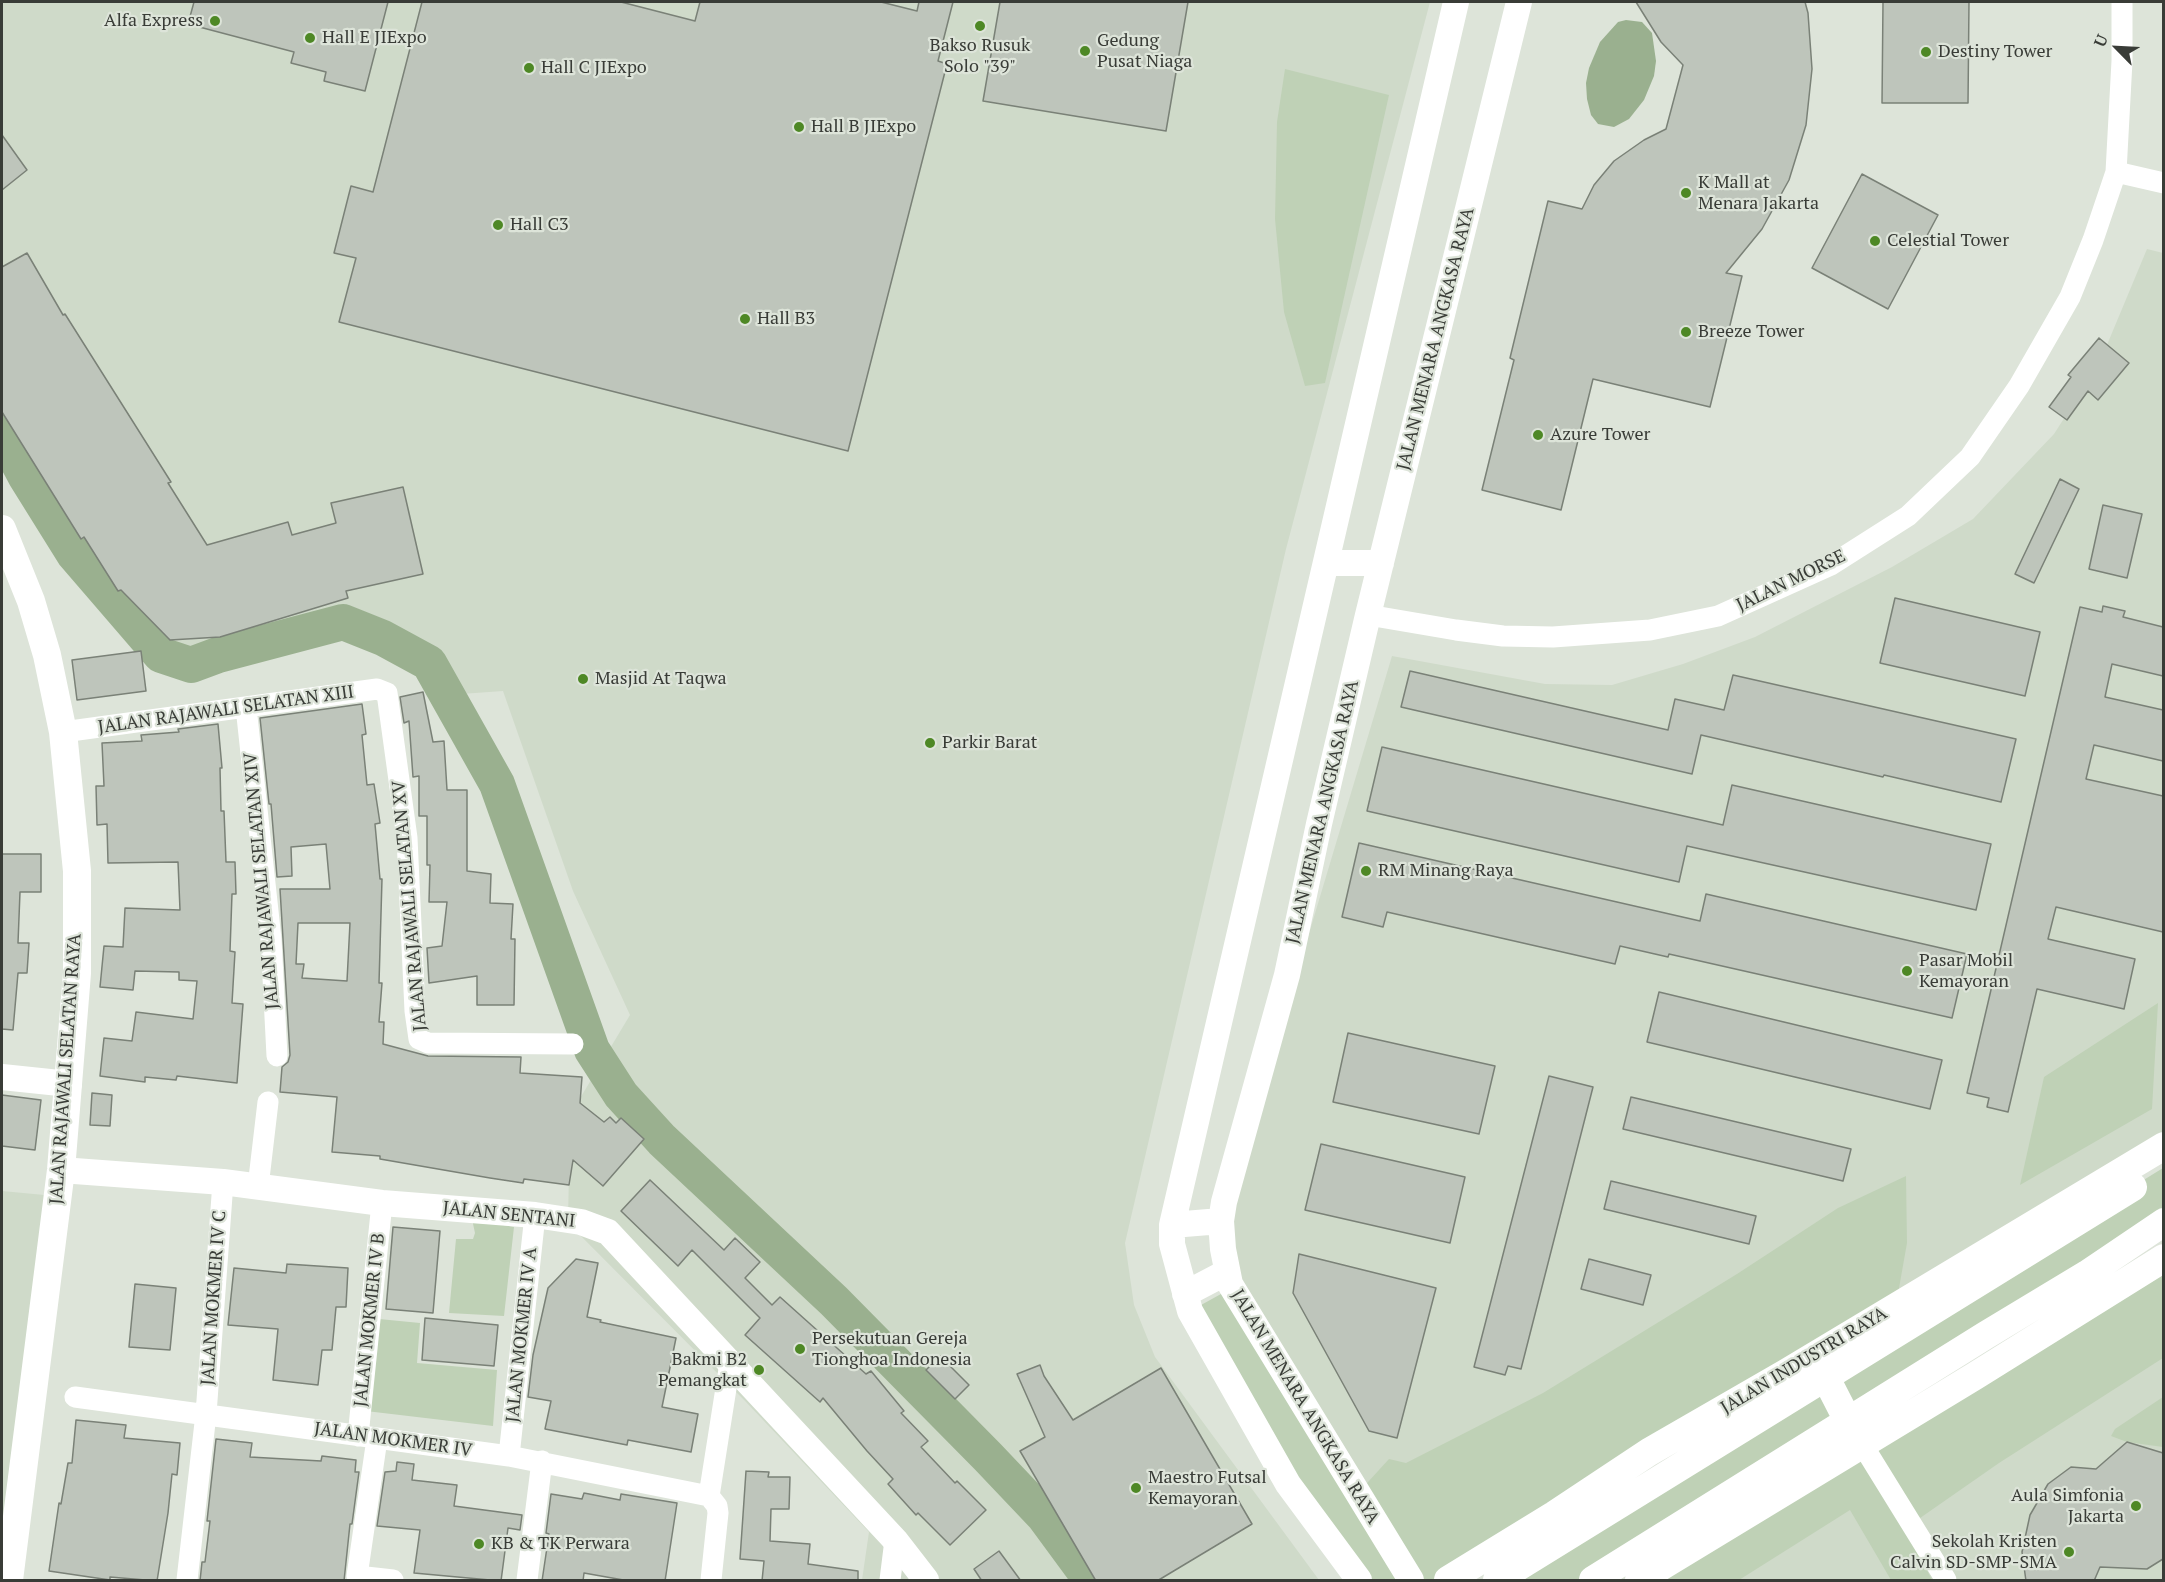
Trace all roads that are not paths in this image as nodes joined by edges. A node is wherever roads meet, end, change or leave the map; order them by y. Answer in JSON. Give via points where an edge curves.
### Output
{"nodes":[{"id":1,"x":1456,"y":2,"type":"edge"},
{"id":2,"x":1519,"y":2,"type":"edge"},
{"id":3,"x":2122,"y":2,"type":"edge"},
{"id":4,"x":2116,"y":172,"type":"junction"},
{"id":5,"x":2163,"y":183,"type":"edge"},
{"id":6,"x":2,"y":529,"type":"edge"},
{"id":7,"x":1381,"y":562,"type":"junction"},
{"id":8,"x":1327,"y":564,"type":"junction"},
{"id":9,"x":1368,"y":615,"type":"junction"},
{"id":10,"x":387,"y":693,"type":"joint"},
{"id":11,"x":246,"y":707,"type":"junction"},
{"id":12,"x":63,"y":732,"type":"junction"},
{"id":13,"x":573,"y":1044,"type":"dead end"},
{"id":14,"x":277,"y":1056,"type":"dead end"},
{"id":15,"x":2,"y":1077,"type":"edge"},
{"id":16,"x":69,"y":1084,"type":"junction"},
{"id":17,"x":268,"y":1102,"type":"dead end"},
{"id":18,"x":2163,"y":1146,"type":"edge"},
{"id":19,"x":2163,"y":1168,"type":"edge"},
{"id":20,"x":61,"y":1170,"type":"junction"},
{"id":21,"x":223,"y":1182,"type":"junction"},
{"id":22,"x":258,"y":1186,"type":"junction"},
{"id":23,"x":382,"y":1203,"type":"junction"},
{"id":24,"x":535,"y":1215,"type":"junction"},
{"id":25,"x":2064,"y":1217,"type":"junction"},
{"id":26,"x":1221,"y":1221,"type":"junction"},
{"id":27,"x":2163,"y":1222,"type":"edge"},
{"id":28,"x":1172,"y":1225,"type":"junction"},
{"id":29,"x":2163,"y":1258,"type":"edge"},
{"id":30,"x":1227,"y":1272,"type":"junction"},
{"id":31,"x":2087,"y":1275,"type":"junction"},
{"id":32,"x":2122,"y":1286,"type":"junction"},
{"id":33,"x":1185,"y":1294,"type":"junction"},
{"id":34,"x":730,"y":1363,"type":"junction"},
{"id":35,"x":1826,"y":1378,"type":"junction"},
{"id":36,"x":75,"y":1397,"type":"dead end"},
{"id":37,"x":206,"y":1414,"type":"junction"},
{"id":38,"x":1855,"y":1433,"type":"junction"},
{"id":39,"x":367,"y":1437,"type":"junction"},
{"id":40,"x":509,"y":1456,"type":"junction"},
{"id":41,"x":542,"y":1461,"type":"junction"},
{"id":42,"x":709,"y":1496,"type":"junction"},
{"id":43,"x":1562,"y":1526,"type":"junction"},
{"id":44,"x":895,"y":1540,"type":"junction"},
{"id":45,"x":9,"y":1581,"type":"edge"},
{"id":46,"x":187,"y":1581,"type":"edge"},
{"id":47,"x":393,"y":1581,"type":"edge"},
{"id":48,"x":527,"y":1581,"type":"edge"},
{"id":49,"x":711,"y":1581,"type":"edge"},
{"id":50,"x":890,"y":1581,"type":"edge"},
{"id":51,"x":926,"y":1581,"type":"edge"},
{"id":52,"x":1359,"y":1581,"type":"edge"},
{"id":53,"x":1412,"y":1581,"type":"edge"},
{"id":54,"x":1448,"y":1581,"type":"edge"},
{"id":55,"x":1497,"y":1581,"type":"edge"},
{"id":56,"x":1593,"y":1581,"type":"edge"},
{"id":57,"x":1639,"y":1581,"type":"edge"},
{"id":58,"x":1946,"y":1581,"type":"edge"}],
"edges":[{"from":1,"to":8,"type":"street"},
{"from":2,"to":7,"type":"street","name":"JALAN MENARA ANGKASA RAYA"},
{"from":3,"to":4,"type":"street","name":"JALAN MORSE"},
{"from":4,"to":5,"type":"street"},
{"from":4,"to":9,"type":"street","name":"JALAN MORSE","via":[[2070,297],[2019,386],[1970,457],[1908,516],[1831,565],[1718,616],[1650,630],[1553,637],[1503,636]]},
{"from":6,"to":12,"type":"main road","name":"JALAN RAJAWALI SELATAN RAYA","via":[[31,601]]},
{"from":7,"to":8,"type":"street"},
{"from":7,"to":9,"type":"street","name":"JALAN MENARA ANGKASA RAYA"},
{"from":8,"to":28,"type":"street"},
{"from":9,"to":26,"type":"street","name":"JALAN MENARA ANGKASA RAYA","via":[[1287,975]]},
{"from":10,"to":11,"type":"street","name":"JALAN RAJAWALI SELATAN XIII","via":[[377,689]]},
{"from":10,"to":13,"type":"street","name":"JALAN RAJAWALI SELATAN XV","via":[[407,838],[419,1039],[428,1043]]},
{"from":11,"to":12,"type":"street","name":"JALAN RAJAWALI SELATAN XIII"},
{"from":11,"to":14,"type":"street","name":"JALAN RAJAWALI SELATAN XIV","via":[[271,939]]},
{"from":12,"to":16,"type":"main road","name":"JALAN RAJAWALI SELATAN RAYA","via":[[77,871],[77,973]]},
{"from":15,"to":16,"type":"street"},
{"from":16,"to":20,"type":"main road","name":"JALAN RAJAWALI SELATAN RAYA"},
{"from":17,"to":22,"type":"street"},
{"from":18,"to":25,"type":"main road","name":"JALAN INDUSTRI RAYA"},
{"from":19,"to":25,"type":"main road","name":"JALAN INDUSTRI RAYA"},
{"from":20,"to":21,"type":"street","name":"JALAN SENTANI"},
{"from":20,"to":45,"type":"main road","name":"JALAN RAJAWALI SELATAN RAYA"},
{"from":21,"to":22,"type":"street","name":"JALAN SENTANI"},
{"from":21,"to":37,"type":"street","name":"JALAN MOKMER IV C"},
{"from":22,"to":23,"type":"street","name":"JALAN SENTANI"},
{"from":23,"to":24,"type":"street","name":"JALAN SENTANI"},
{"from":23,"to":39,"type":"street","name":"JALAN MOKMER IV B"},
{"from":24,"to":34,"type":"street","name":"JALAN SENTANI","via":[[581,1222],[608,1232]]},
{"from":24,"to":40,"type":"street","name":"JALAN MOKMER IV A"},
{"from":25,"to":35,"type":"main road","name":"JALAN INDUSTRI RAYA"},
{"from":25,"to":43,"type":"main road","name":"JALAN INDUSTRI RAYA","via":[[1650,1452]]},
{"from":26,"to":28,"type":"street"},
{"from":26,"to":30,"type":"street","name":"JALAN MENARA ANGKASA RAYA"},
{"from":27,"to":31,"type":"main road"},
{"from":28,"to":33,"type":"street","via":[[1172,1244]]},
{"from":29,"to":32,"type":"main road"},
{"from":30,"to":33,"type":"street"},
{"from":30,"to":53,"type":"street","name":"JALAN MENARA ANGKASA RAYA","via":[[1230,1284]]},
{"from":31,"to":32,"type":"main road"},
{"from":31,"to":38,"type":"main road"},
{"from":32,"to":38,"type":"main road"},
{"from":33,"to":52,"type":"street","via":[[1190,1311],[1287,1484]]},
{"from":34,"to":42,"type":"street"},
{"from":34,"to":44,"type":"street","name":"JALAN SENTANI"},
{"from":35,"to":38,"type":"main road"},
{"from":35,"to":43,"type":"main road","name":"JALAN INDUSTRI RAYA"},
{"from":36,"to":37,"type":"street","name":"JALAN MOKMER IV"},
{"from":37,"to":39,"type":"street","name":"JALAN MOKMER IV"},
{"from":37,"to":46,"type":"street","name":"JALAN MOKMER IV C"},
{"from":38,"to":56,"type":"main road"},
{"from":38,"to":57,"type":"main road"},
{"from":38,"to":58,"type":"street"},
{"from":39,"to":40,"type":"street","name":"JALAN MOKMER IV"},
{"from":39,"to":47,"type":"street","name":"JALAN MOKMER IV B","via":[[357,1576]]},
{"from":40,"to":41,"type":"street","name":"JALAN MOKMER IV"},
{"from":41,"to":42,"type":"street","name":"JALAN MOKMER IV"},
{"from":41,"to":48,"type":"street"},
{"from":42,"to":49,"type":"street","via":[[718,1513]]},
{"from":43,"to":54,"type":"main road","name":"JALAN INDUSTRI RAYA"},
{"from":43,"to":55,"type":"main road","name":"JALAN INDUSTRI RAYA"},
{"from":44,"to":50,"type":"street"},
{"from":44,"to":51,"type":"street","name":"JALAN SENTANI"}]}
